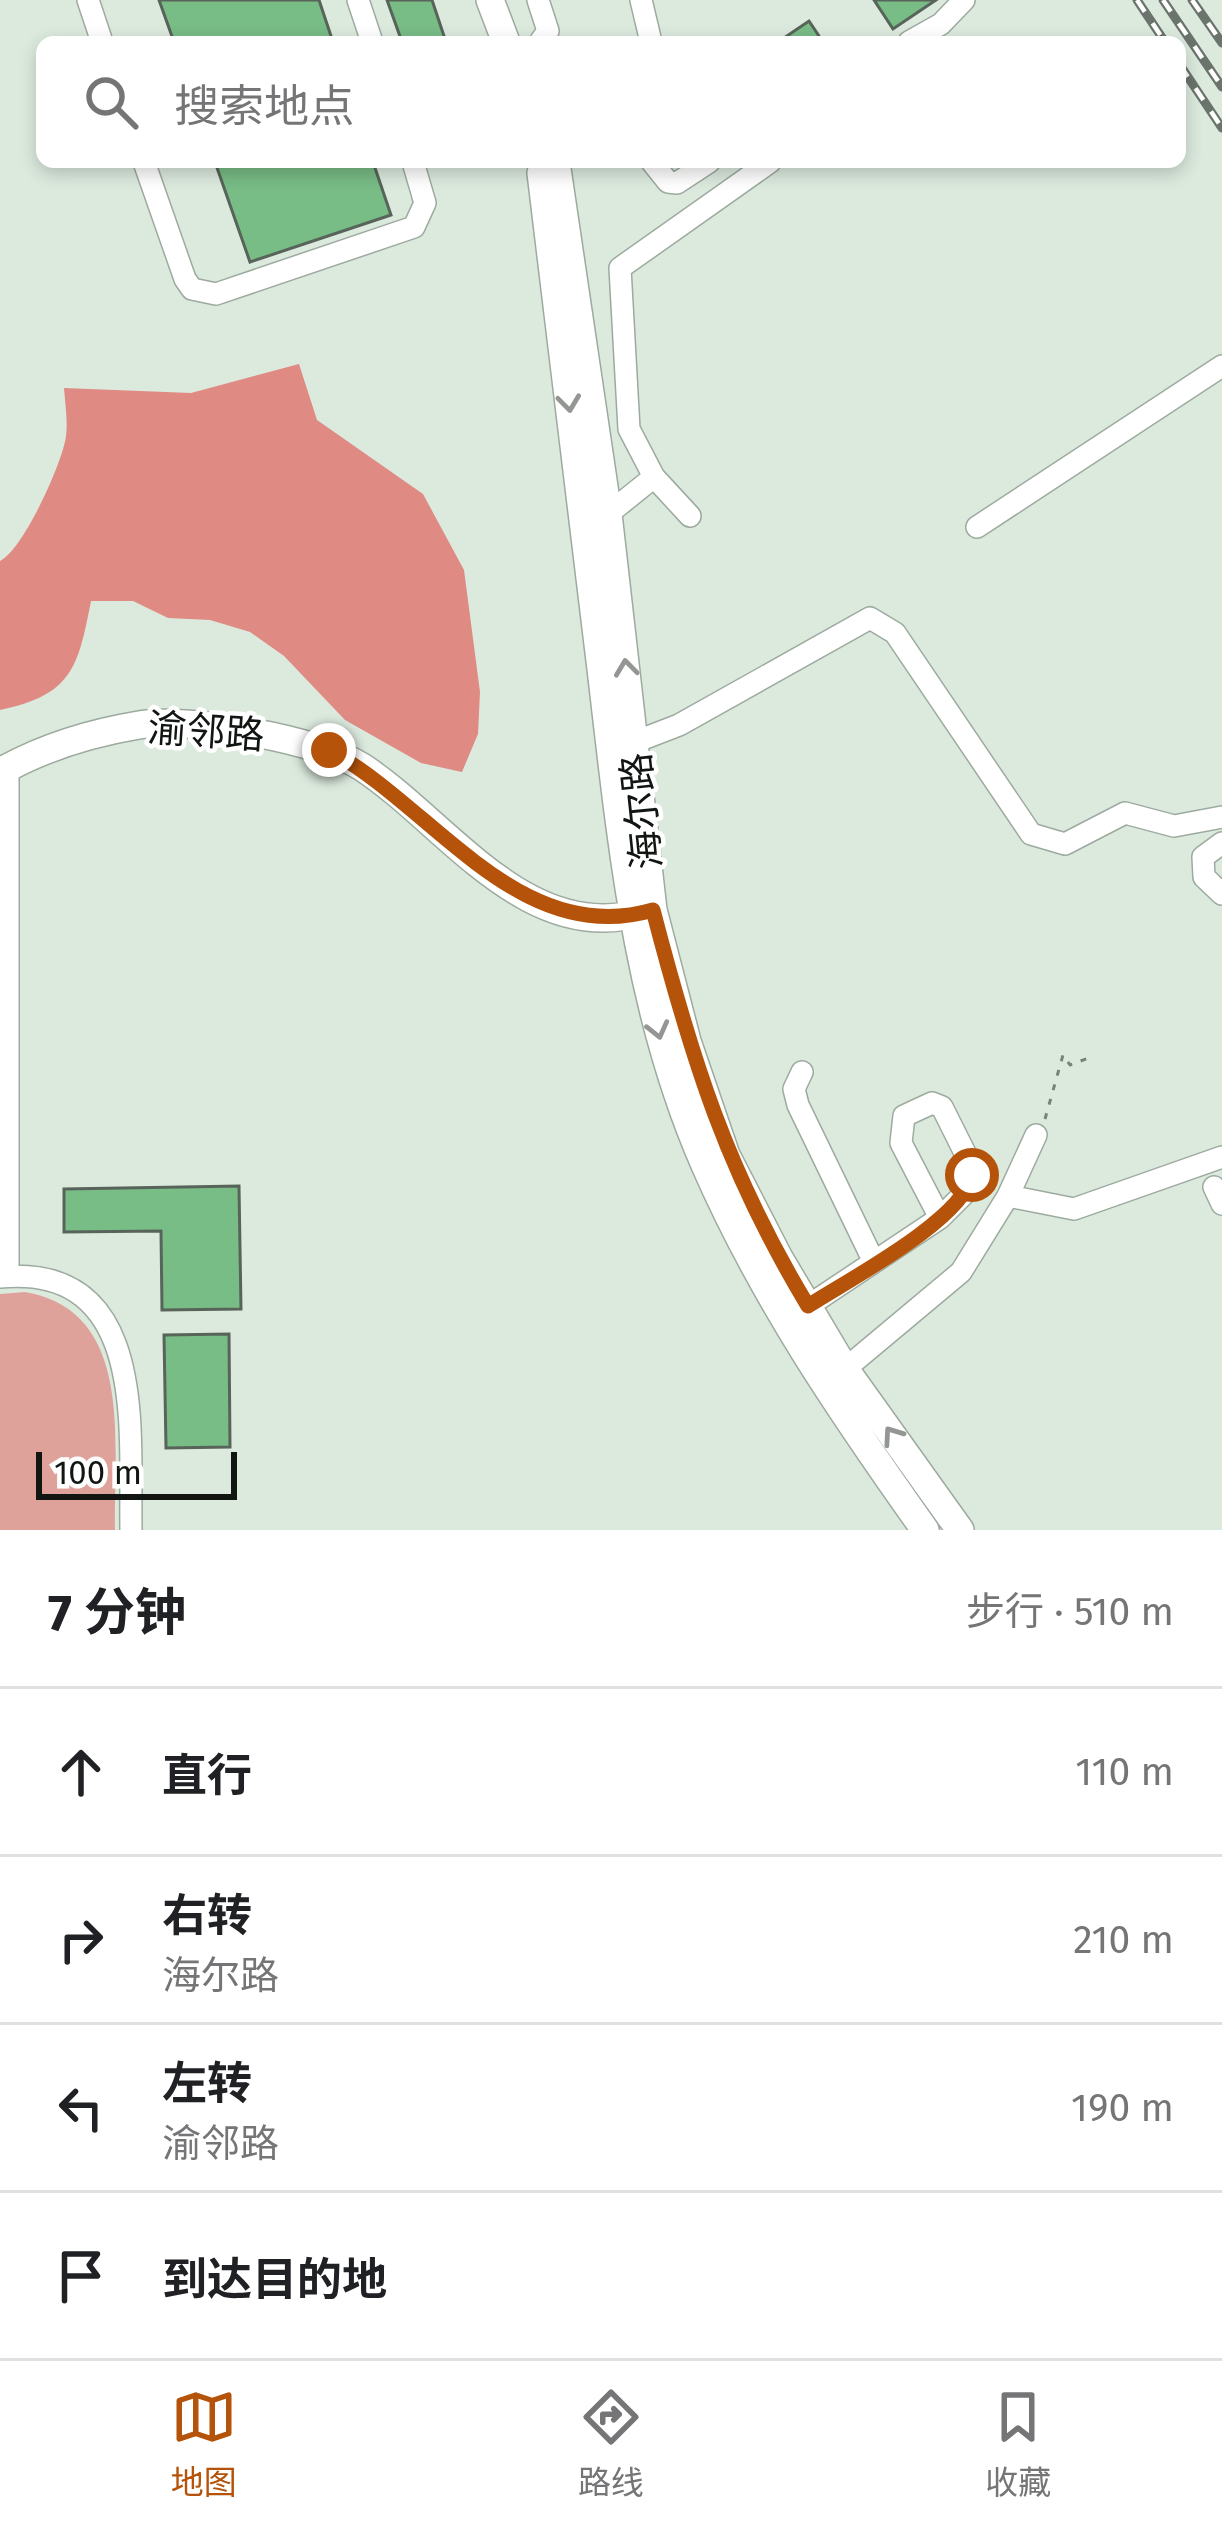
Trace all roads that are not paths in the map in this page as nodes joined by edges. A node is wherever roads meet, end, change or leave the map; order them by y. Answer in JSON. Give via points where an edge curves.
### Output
{"nodes":[{"id":1,"x":88,"y":0,"type":"edge"},
{"id":2,"x":358,"y":0,"type":"edge"},
{"id":3,"x":490,"y":0,"type":"edge"},
{"id":4,"x":505,"y":0,"type":"edge"},
{"id":5,"x":538,"y":0,"type":"edge"},
{"id":6,"x":641,"y":0,"type":"edge"},
{"id":7,"x":964,"y":0,"type":"edge"},
{"id":8,"x":100,"y":36,"type":"edge"},
{"id":9,"x":370,"y":36,"type":"edge"},
{"id":10,"x":504,"y":36,"type":"edge"},
{"id":11,"x":517,"y":36,"type":"edge"},
{"id":12,"x":544,"y":36,"type":"edge"},
{"id":13,"x":650,"y":36,"type":"edge"},
{"id":14,"x":920,"y":36,"type":"edge"},
{"id":15,"x":146,"y":168,"type":"edge"},
{"id":16,"x":415,"y":168,"type":"edge"},
{"id":17,"x":539,"y":168,"type":"edge"},
{"id":18,"x":557,"y":168,"type":"edge"},
{"id":19,"x":657,"y":168,"type":"edge"},
{"id":20,"x":700,"y":168,"type":"edge"},
{"id":21,"x":762,"y":168,"type":"edge"},
{"id":22,"x":1222,"y":366,"type":"edge"},
{"id":23,"x":654,"y":477,"type":"junction"},
{"id":24,"x":608,"y":514,"type":"junction"},
{"id":25,"x":690,"y":516,"type":"dead end"},
{"id":26,"x":977,"y":527,"type":"dead end"},
{"id":27,"x":635,"y":742,"type":"junction"},
{"id":28,"x":4,"y":770,"type":"edge"},
{"id":29,"x":1222,"y":817,"type":"edge"},
{"id":30,"x":1222,"y":843,"type":"edge"},
{"id":31,"x":1222,"y":894,"type":"edge"},
{"id":32,"x":642,"y":913,"type":"junction"},
{"id":33,"x":802,"y":1072,"type":"dead end"},
{"id":34,"x":1036,"y":1135,"type":"road end"},
{"id":35,"x":1222,"y":1156,"type":"edge"},
{"id":36,"x":1008,"y":1196,"type":"junction"},
{"id":37,"x":940,"y":1218,"type":"junction"},
{"id":38,"x":874,"y":1262,"type":"junction"},
{"id":39,"x":4,"y":1276,"type":"edge"},
{"id":40,"x":808,"y":1306,"type":"junction"},
{"id":41,"x":845,"y":1369,"type":"junction"},
{"id":42,"x":131,"y":1530,"type":"edge"},
{"id":43,"x":925,"y":1530,"type":"edge"},
{"id":44,"x":960,"y":1530,"type":"edge"}],
"edges":[{"from":1,"to":8,"type":"street"},
{"from":2,"to":9,"type":"street"},
{"from":3,"to":10,"type":"main road"},
{"from":4,"to":11,"type":"main road"},
{"from":5,"to":12,"type":"street"},
{"from":6,"to":13,"type":"street"},
{"from":7,"to":14,"type":"street"},
{"from":15,"to":16,"type":"street","via":[[185,279],[216,294],[414,227],[425,203]]},
{"from":17,"to":32,"type":"main road","name":"海尔路","one_way":true},
{"from":18,"to":24,"type":"main road","name":"海尔路"},
{"from":19,"to":20,"type":"street","via":[[676,183]]},
{"from":21,"to":23,"type":"street","via":[[620,268],[629,429]]},
{"from":22,"to":26,"type":"street"},
{"from":23,"to":24,"type":"street"},
{"from":23,"to":25,"type":"street"},
{"from":27,"to":24,"type":"main road","name":"海尔路","one_way":true},
{"from":27,"to":29,"type":"street","via":[[878,619],[1031,834],[1065,844],[1125,813],[1174,826]]},
{"from":27,"to":32,"type":"main road","name":"海尔路"},
{"from":28,"to":32,"type":"main road","name":"渝邻路","via":[[74,740],[144,724],[282,737],[362,768],[518,892],[575,915]]},
{"from":28,"to":39,"type":"street"},
{"from":30,"to":31,"type":"street","via":[[1203,857],[1204,877]]},
{"from":32,"to":40,"type":"main road","name":"海尔路","via":[[726,1155]]},
{"from":32,"to":43,"type":"main road","name":"海尔路","one_way":true,"via":[[664,1051],[703,1162],[820,1384]]},
{"from":33,"to":38,"type":"street","via":[[798,1106]]},
{"from":34,"to":36,"type":"street"},
{"from":35,"to":36,"type":"street","via":[[1074,1209]]},
{"from":36,"to":41,"type":"street","via":[[961,1272]]},
{"from":37,"to":37,"type":"street","via":[[969,1190],[972,1175],[942,1107],[932,1103],[904,1116],[901,1143]]},
{"from":37,"to":38,"type":"street"},
{"from":38,"to":40,"type":"street"},
{"from":39,"to":42,"type":"street","via":[[54,1284],[93,1305],[116,1339],[128,1372]]},
{"from":40,"to":41,"type":"main road","name":"海尔路"},
{"from":44,"to":41,"type":"main road","name":"海尔路","one_way":true}]}
